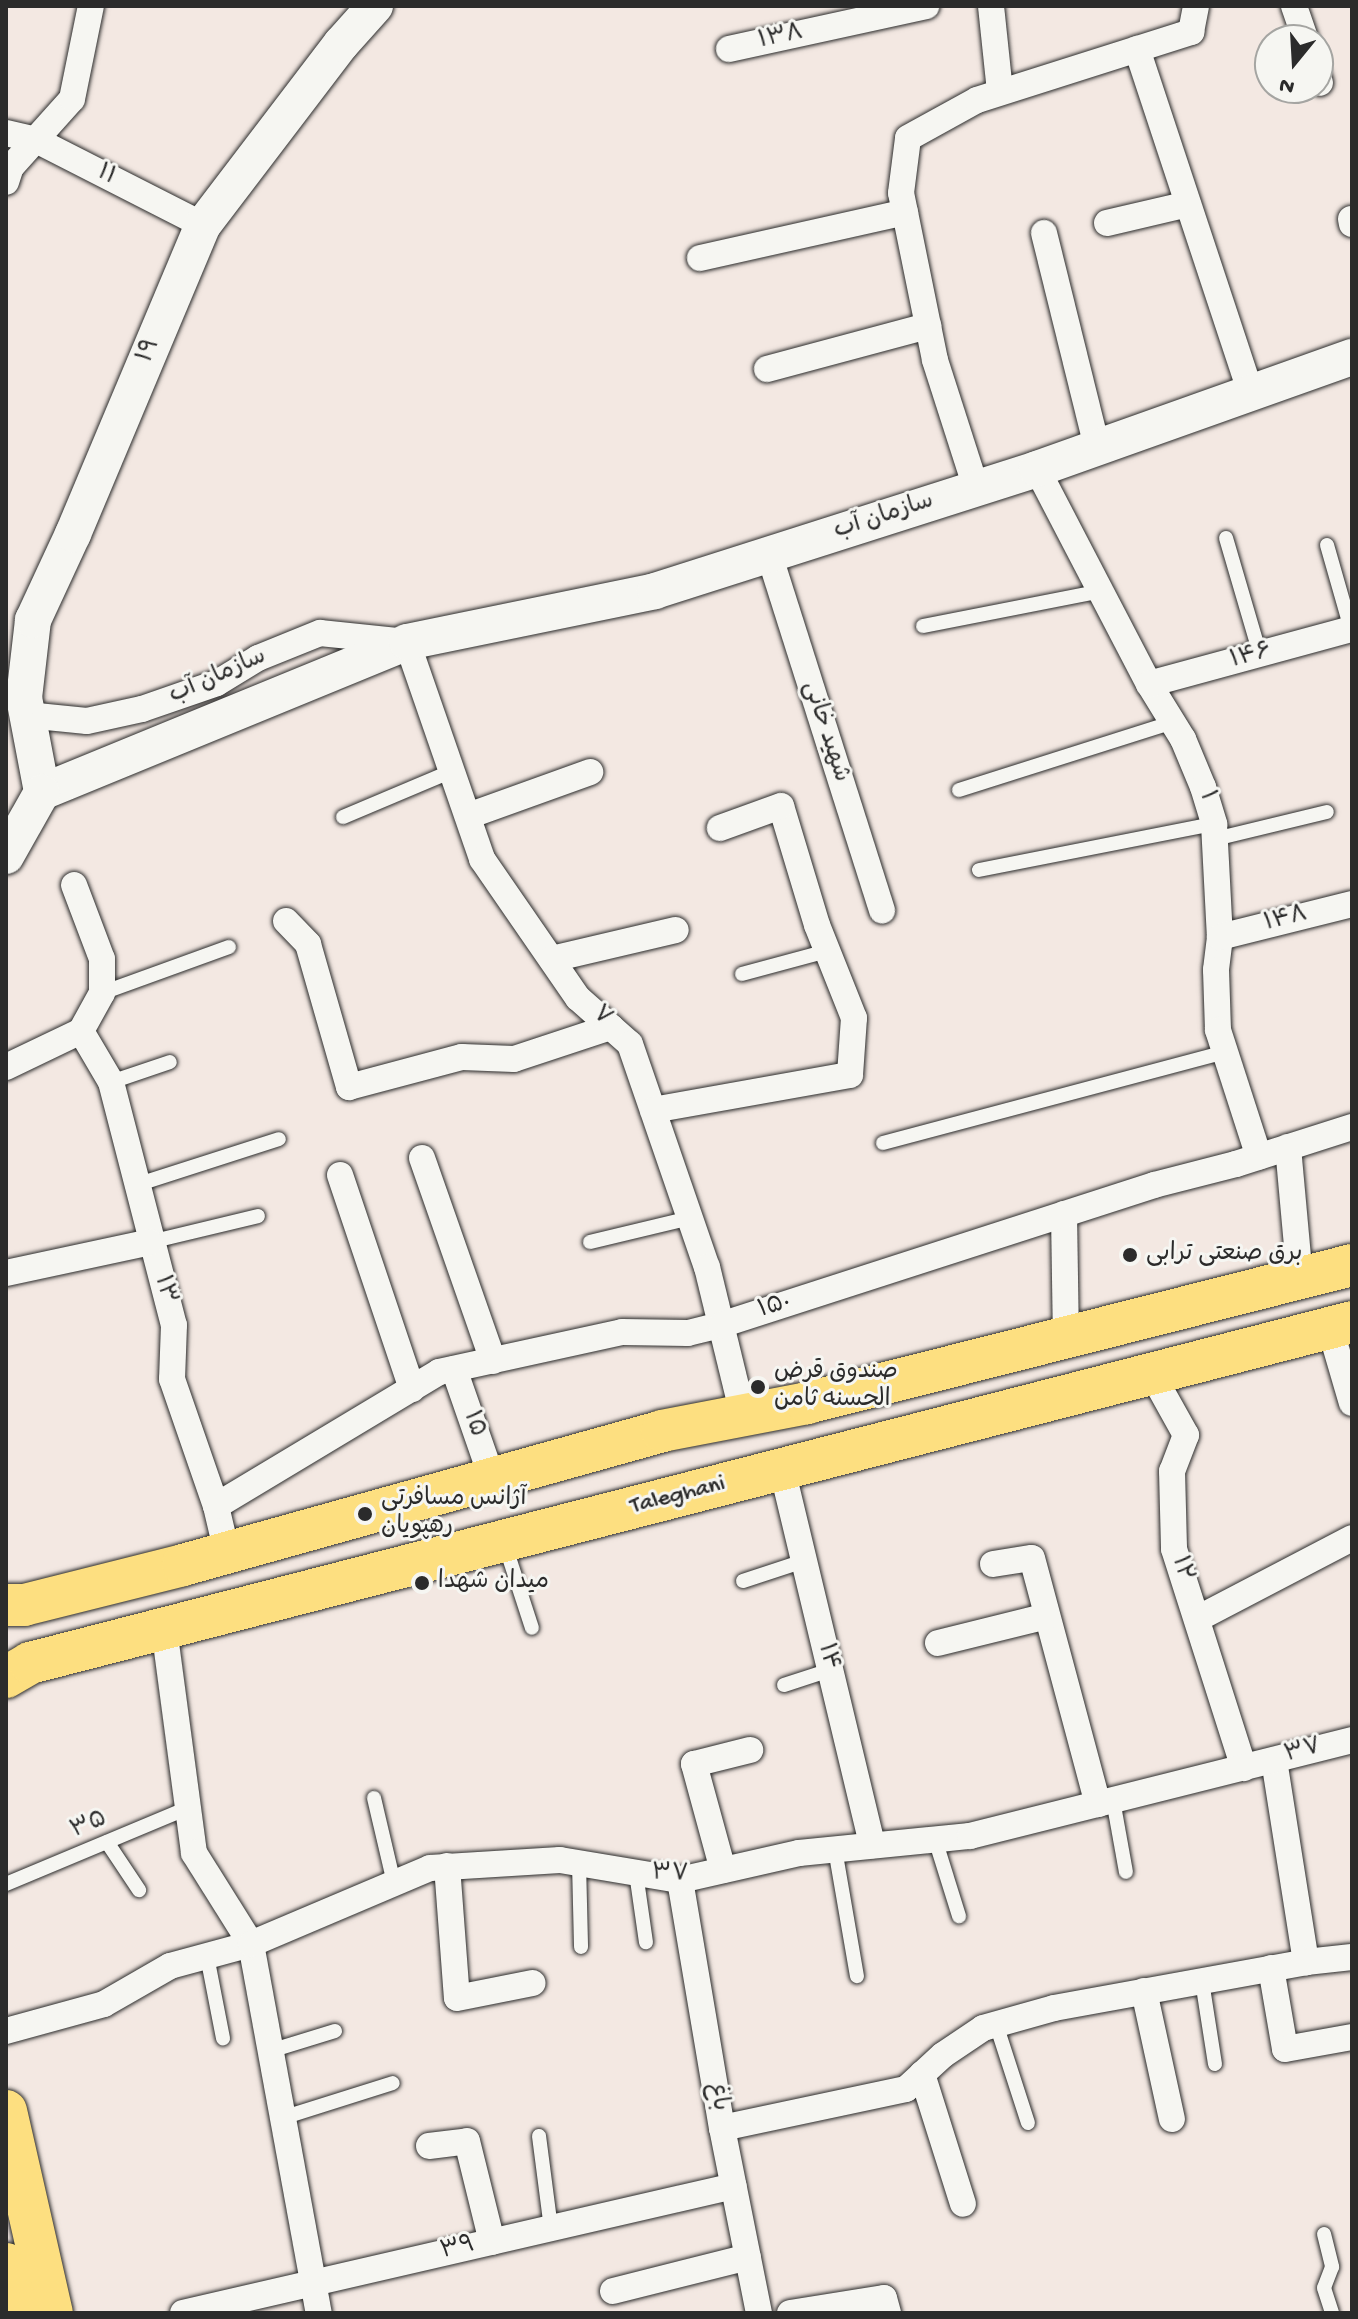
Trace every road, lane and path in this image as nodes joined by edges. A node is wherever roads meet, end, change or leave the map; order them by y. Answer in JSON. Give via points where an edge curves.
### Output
{"nodes":[{"id":1,"x":91,"y":6,"type":"edge"},
{"id":2,"x":375,"y":6,"type":"edge"},
{"id":3,"x":926,"y":6,"type":"edge"},
{"id":4,"x":991,"y":6,"type":"edge"},
{"id":5,"x":1196,"y":6,"type":"edge"},
{"id":6,"x":729,"y":49,"type":"dead end"},
{"id":7,"x":1137,"y":49,"type":"junction"},
{"id":8,"x":1000,"y":92,"type":"junction"},
{"id":9,"x":6,"y":133,"type":"edge"},
{"id":10,"x":36,"y":140,"type":"junction"},
{"id":11,"x":6,"y":182,"type":"edge"},
{"id":12,"x":1188,"y":204,"type":"junction"},
{"id":13,"x":905,"y":212,"type":"junction"},
{"id":14,"x":1107,"y":223,"type":"dead end"},
{"id":15,"x":203,"y":225,"type":"junction"},
{"id":16,"x":1044,"y":233,"type":"dead end"},
{"id":17,"x":700,"y":258,"type":"dead end"},
{"id":18,"x":928,"y":326,"type":"junction"},
{"id":19,"x":1352,"y":357,"type":"edge"},
{"id":20,"x":767,"y":369,"type":"dead end"},
{"id":21,"x":1251,"y":393,"type":"junction"},
{"id":22,"x":1097,"y":447,"type":"junction"},
{"id":23,"x":1037,"y":469,"type":"junction"},
{"id":24,"x":976,"y":488,"type":"junction"},
{"id":25,"x":1226,"y":538,"type":"dead end"},
{"id":26,"x":1327,"y":545,"type":"dead end"},
{"id":27,"x":769,"y":554,"type":"junction"},
{"id":28,"x":1101,"y":591,"type":"junction"},
{"id":29,"x":923,"y":626,"type":"dead end"},
{"id":30,"x":1351,"y":629,"type":"edge"},
{"id":31,"x":407,"y":642,"type":"junction"},
{"id":32,"x":1260,"y":654,"type":"junction"},
{"id":33,"x":1149,"y":684,"type":"junction"},
{"id":34,"x":17,"y":722,"type":"edge"},
{"id":35,"x":1173,"y":722,"type":"junction"},
{"id":36,"x":454,"y":770,"type":"junction"},
{"id":37,"x":590,"y":772,"type":"dead end"},
{"id":38,"x":959,"y":790,"type":"dead end"},
{"id":39,"x":42,"y":792,"type":"junction"},
{"id":40,"x":1327,"y":812,"type":"dead end"},
{"id":41,"x":468,"y":816,"type":"junction"},
{"id":42,"x":343,"y":817,"type":"dead end"},
{"id":43,"x":720,"y":828,"type":"dead end"},
{"id":44,"x":1215,"y":832,"type":"junction"},
{"id":45,"x":6,"y":856,"type":"edge"},
{"id":46,"x":979,"y":870,"type":"dead end"},
{"id":47,"x":74,"y":885,"type":"dead end"},
{"id":48,"x":1352,"y":904,"type":"edge"},
{"id":49,"x":882,"y":910,"type":"dead end"},
{"id":50,"x":286,"y":921,"type":"dead end"},
{"id":51,"x":676,"y":930,"type":"dead end"},
{"id":52,"x":1220,"y":937,"type":"junction"},
{"id":53,"x":229,"y":947,"type":"dead end"},
{"id":54,"x":827,"y":951,"type":"junction"},
{"id":55,"x":552,"y":959,"type":"junction"},
{"id":56,"x":742,"y":974,"type":"dead end"},
{"id":57,"x":102,"y":993,"type":"junction"},
{"id":58,"x":611,"y":1027,"type":"junction"},
{"id":59,"x":81,"y":1031,"type":"junction"},
{"id":60,"x":1225,"y":1052,"type":"junction"},
{"id":61,"x":170,"y":1062,"type":"dead end"},
{"id":62,"x":6,"y":1067,"type":"edge"},
{"id":63,"x":111,"y":1082,"type":"junction"},
{"id":64,"x":653,"y":1110,"type":"junction"},
{"id":65,"x":1352,"y":1127,"type":"edge"},
{"id":66,"x":279,"y":1139,"type":"dead end"},
{"id":67,"x":883,"y":1143,"type":"dead end"},
{"id":68,"x":1288,"y":1147,"type":"junction"},
{"id":69,"x":1259,"y":1157,"type":"junction"},
{"id":70,"x":422,"y":1158,"type":"dead end"},
{"id":71,"x":340,"y":1175,"type":"dead end"},
{"id":72,"x":136,"y":1185,"type":"junction"},
{"id":73,"x":1064,"y":1214,"type":"junction"},
{"id":74,"x":258,"y":1216,"type":"dead end"},
{"id":75,"x":690,"y":1218,"type":"junction"},
{"id":76,"x":150,"y":1242,"type":"junction"},
{"id":77,"x":590,"y":1242,"type":"dead end"},
{"id":78,"x":1352,"y":1265,"type":"edge"},
{"id":79,"x":6,"y":1273,"type":"edge"},
{"id":80,"x":1300,"y":1278,"type":"junction"},
{"id":81,"x":721,"y":1325,"type":"junction"},
{"id":82,"x":1341,"y":1325,"type":"edge"},
{"id":83,"x":1066,"y":1337,"type":"junction"},
{"id":84,"x":493,"y":1361,"type":"junction"},
{"id":85,"x":454,"y":1369,"type":"junction"},
{"id":86,"x":1152,"y":1374,"type":"junction"},
{"id":87,"x":412,"y":1389,"type":"junction"},
{"id":88,"x":1352,"y":1403,"type":"edge"},
{"id":89,"x":743,"y":1415,"type":"junction"},
{"id":90,"x":782,"y":1469,"type":"junction"},
{"id":91,"x":492,"y":1478,"type":"junction"},
{"id":92,"x":216,"y":1506,"type":"junction"},
{"id":93,"x":1352,"y":1538,"type":"edge"},
{"id":94,"x":503,"y":1541,"type":"junction"},
{"id":95,"x":227,"y":1553,"type":"junction"},
{"id":96,"x":804,"y":1561,"type":"junction"},
{"id":97,"x":993,"y":1564,"type":"dead end"},
{"id":98,"x":743,"y":1581,"type":"dead end"},
{"id":99,"x":6,"y":1605,"type":"edge"},
{"id":100,"x":1047,"y":1616,"type":"junction"},
{"id":101,"x":1197,"y":1619,"type":"junction"},
{"id":102,"x":164,"y":1628,"type":"junction"},
{"id":103,"x":532,"y":1628,"type":"dead end"},
{"id":104,"x":938,"y":1643,"type":"dead end"},
{"id":105,"x":830,"y":1670,"type":"junction"},
{"id":106,"x":6,"y":1677,"type":"edge"},
{"id":107,"x":784,"y":1685,"type":"dead end"},
{"id":108,"x":1352,"y":1740,"type":"edge"},
{"id":109,"x":750,"y":1750,"type":"dead end"},
{"id":110,"x":1274,"y":1760,"type":"junction"},
{"id":111,"x":1244,"y":1768,"type":"junction"},
{"id":112,"x":374,"y":1798,"type":"dead end"},
{"id":113,"x":1106,"y":1802,"type":"junction"},
{"id":114,"x":188,"y":1808,"type":"junction"},
{"id":115,"x":935,"y":1839,"type":"junction"},
{"id":116,"x":107,"y":1842,"type":"junction"},
{"id":117,"x":872,"y":1845,"type":"junction"},
{"id":118,"x":835,"y":1849,"type":"junction"},
{"id":119,"x":579,"y":1863,"type":"junction"},
{"id":120,"x":447,"y":1866,"type":"junction"},
{"id":121,"x":723,"y":1870,"type":"junction"},
{"id":122,"x":1126,"y":1872,"type":"dead end"},
{"id":123,"x":636,"y":1873,"type":"junction"},
{"id":124,"x":680,"y":1880,"type":"junction"},
{"id":125,"x":394,"y":1883,"type":"junction"},
{"id":126,"x":6,"y":1884,"type":"edge"},
{"id":127,"x":139,"y":1890,"type":"dead end"},
{"id":128,"x":959,"y":1916,"type":"dead end"},
{"id":129,"x":646,"y":1942,"type":"dead end"},
{"id":130,"x":251,"y":1944,"type":"junction"},
{"id":131,"x":581,"y":1947,"type":"dead end"},
{"id":132,"x":207,"y":1956,"type":"junction"},
{"id":133,"x":1352,"y":1957,"type":"edge"},
{"id":134,"x":1306,"y":1962,"type":"junction"},
{"id":135,"x":1271,"y":1968,"type":"junction"},
{"id":136,"x":857,"y":1976,"type":"dead end"},
{"id":137,"x":1202,"y":1981,"type":"junction"},
{"id":138,"x":533,"y":1983,"type":"dead end"},
{"id":139,"x":1144,"y":1991,"type":"junction"},
{"id":140,"x":996,"y":2024,"type":"junction"},
{"id":141,"x":6,"y":2031,"type":"edge"},
{"id":142,"x":335,"y":2031,"type":"dead end"},
{"id":143,"x":1352,"y":2037,"type":"edge"},
{"id":144,"x":223,"y":2038,"type":"dead end"},
{"id":145,"x":270,"y":2051,"type":"junction"},
{"id":146,"x":1215,"y":2064,"type":"dead end"},
{"id":147,"x":922,"y":2074,"type":"junction"},
{"id":148,"x":393,"y":2083,"type":"dead end"},
{"id":149,"x":6,"y":2111,"type":"edge"},
{"id":150,"x":282,"y":2118,"type":"junction"},
{"id":151,"x":1172,"y":2119,"type":"dead end"},
{"id":152,"x":1028,"y":2123,"type":"dead end"},
{"id":153,"x":722,"y":2128,"type":"junction"},
{"id":154,"x":539,"y":2136,"type":"dead end"},
{"id":155,"x":429,"y":2146,"type":"dead end"},
{"id":156,"x":734,"y":2186,"type":"junction"},
{"id":157,"x":963,"y":2204,"type":"dead end"},
{"id":158,"x":551,"y":2228,"type":"junction"},
{"id":159,"x":1324,"y":2234,"type":"dead end"},
{"id":160,"x":492,"y":2242,"type":"junction"},
{"id":161,"x":748,"y":2257,"type":"junction"},
{"id":162,"x":312,"y":2283,"type":"junction"},
{"id":163,"x":613,"y":2291,"type":"dead end"},
{"id":164,"x":195,"y":2312,"type":"edge"},
{"id":165,"x":52,"y":2313,"type":"edge"},
{"id":166,"x":319,"y":2313,"type":"edge"},
{"id":167,"x":759,"y":2313,"type":"edge"},
{"id":168,"x":790,"y":2313,"type":"edge"},
{"id":169,"x":888,"y":2313,"type":"edge"},
{"id":170,"x":1332,"y":2313,"type":"edge"}],
"edges":[{"from":1,"to":10,"type":"street","via":[[72,99]]},
{"from":2,"to":15,"type":"street","name":"۱۹"},
{"from":3,"to":6,"type":"street","name":"۱۳۸"},
{"from":4,"to":8,"type":"street"},
{"from":5,"to":7,"type":"street","via":[[1191,32]]},
{"from":7,"to":8,"type":"street"},
{"from":7,"to":12,"type":"street"},
{"from":8,"to":13,"type":"street","via":[[908,138],[901,193]]},
{"from":9,"to":10,"type":"street","name":"۱۱"},
{"from":10,"to":11,"type":"street","via":[[11,167]]},
{"from":10,"to":15,"type":"street","name":"۱۱"},
{"from":12,"to":14,"type":"street"},
{"from":12,"to":21,"type":"street"},
{"from":13,"to":17,"type":"street"},
{"from":13,"to":18,"type":"street"},
{"from":15,"to":34,"type":"street","name":"۱۹","via":[[33,620]]},
{"from":16,"to":22,"type":"street"},
{"from":18,"to":20,"type":"street"},
{"from":18,"to":24,"type":"street"},
{"from":19,"to":21,"type":"street","name":"سازمان آب"},
{"from":21,"to":22,"type":"street","name":"سازمان آب"},
{"from":22,"to":23,"type":"street","name":"سازمان آب"},
{"from":23,"to":24,"type":"street","name":"سازمان آب"},
{"from":23,"to":28,"type":"street","name":"۱"},
{"from":24,"to":27,"type":"street","name":"سازمان آب"},
{"from":25,"to":32,"type":"lane"},
{"from":26,"to":30,"type":"lane"},
{"from":27,"to":31,"type":"street","name":"سازمان آب","via":[[655,591]]},
{"from":27,"to":49,"type":"street","name":"شهید خانی"},
{"from":28,"to":29,"type":"lane"},
{"from":28,"to":33,"type":"street","name":"۱"},
{"from":30,"to":32,"type":"street","name":"۱۴۶"},
{"from":31,"to":34,"type":"street","name":"سازمان آب","via":[[320,633],[258,658],[217,683],[142,709],[87,721]]},
{"from":31,"to":36,"type":"street","name":"۷"},
{"from":31,"to":39,"type":"street","name":"سازمان آب"},
{"from":32,"to":33,"type":"street","name":"۱۴۶"},
{"from":33,"to":35,"type":"street","name":"۱"},
{"from":34,"to":39,"type":"street","name":"۱۹"},
{"from":35,"to":38,"type":"lane"},
{"from":35,"to":44,"type":"street","name":"۱","via":[[1198,775]]},
{"from":36,"to":41,"type":"street","name":"۷"},
{"from":36,"to":42,"type":"lane"},
{"from":37,"to":41,"type":"street"},
{"from":39,"to":45,"type":"street"},
{"from":40,"to":44,"type":"lane"},
{"from":41,"to":55,"type":"street","name":"۷","via":[[482,859]]},
{"from":43,"to":54,"type":"street","via":[[781,806]]},
{"from":44,"to":46,"type":"lane"},
{"from":44,"to":52,"type":"street","name":"۱"},
{"from":47,"to":57,"type":"street","via":[[102,959]]},
{"from":48,"to":52,"type":"street","name":"۱۴۸"},
{"from":50,"to":58,"type":"street","via":[[308,944],[349,1087],[462,1057],[514,1059]]},
{"from":51,"to":55,"type":"street"},
{"from":52,"to":60,"type":"street","name":"۱","via":[[1218,1030]]},
{"from":53,"to":57,"type":"lane"},
{"from":54,"to":56,"type":"lane"},
{"from":54,"to":64,"type":"street","via":[[854,1018],[850,1075]]},
{"from":55,"to":58,"type":"street","name":"۷","via":[[578,998]]},
{"from":57,"to":59,"type":"street"},
{"from":58,"to":64,"type":"street","name":"۷","via":[[630,1044]]},
{"from":59,"to":62,"type":"street"},
{"from":59,"to":63,"type":"street","name":"۱۳"},
{"from":60,"to":67,"type":"lane"},
{"from":60,"to":69,"type":"street","name":"۱"},
{"from":61,"to":63,"type":"lane"},
{"from":63,"to":72,"type":"street","name":"۱۳"},
{"from":64,"to":75,"type":"street","name":"۷"},
{"from":65,"to":68,"type":"street","name":"۱۵۰"},
{"from":66,"to":72,"type":"lane"},
{"from":68,"to":69,"type":"street","name":"۱۵۰"},
{"from":68,"to":80,"type":"street"},
{"from":69,"to":73,"type":"street","name":"۱۵۰"},
{"from":70,"to":84,"type":"street"},
{"from":71,"to":87,"type":"street"},
{"from":72,"to":76,"type":"street","name":"۱۳"},
{"from":73,"to":81,"type":"street","name":"۱۵۰"},
{"from":73,"to":83,"type":"street"},
{"from":74,"to":76,"type":"lane"},
{"from":75,"to":77,"type":"lane"},
{"from":75,"to":81,"type":"street","name":"۷"},
{"from":76,"to":79,"type":"street"},
{"from":76,"to":92,"type":"street","name":"۱۳","via":[[174,1325],[172,1379]]},
{"from":78,"to":80,"type":"main road"},
{"from":80,"to":83,"type":"main road"},
{"from":81,"to":84,"type":"street","name":"۱۵۰","via":[[688,1333],[622,1332]]},
{"from":81,"to":89,"type":"street","name":"۷"},
{"from":82,"to":86,"type":"main road","name":"Taleghani"},
{"from":82,"to":88,"type":"street"},
{"from":83,"to":89,"type":"main road"},
{"from":84,"to":85,"type":"street","name":"۱۵۰"},
{"from":85,"to":87,"type":"street","name":"۱۵۰"},
{"from":85,"to":91,"type":"street","name":"۱۵"},
{"from":86,"to":90,"type":"main road","name":"Taleghani"},
{"from":86,"to":101,"type":"street","name":"۱۲","via":[[1186,1435],[1172,1471],[1174,1549]]},
{"from":87,"to":92,"type":"street","name":"۱۵۰"},
{"from":89,"to":91,"type":"main road","via":[[662,1431]]},
{"from":90,"to":94,"type":"main road","name":"Taleghani"},
{"from":90,"to":96,"type":"street","name":"۱۴"},
{"from":91,"to":95,"type":"main road"},
{"from":92,"to":95,"type":"street","name":"۱۳"},
{"from":93,"to":101,"type":"street"},
{"from":94,"to":102,"type":"main road","name":"Taleghani"},
{"from":94,"to":103,"type":"lane"},
{"from":95,"to":99,"type":"main road","via":[[24,1605]]},
{"from":96,"to":98,"type":"lane"},
{"from":96,"to":105,"type":"street","name":"۱۴"},
{"from":97,"to":100,"type":"street","via":[[1032,1558]]},
{"from":100,"to":104,"type":"street"},
{"from":100,"to":113,"type":"street"},
{"from":101,"to":111,"type":"street","name":"۱۲"},
{"from":102,"to":106,"type":"main road","name":"Taleghani","via":[[30,1663]]},
{"from":102,"to":114,"type":"street"},
{"from":105,"to":107,"type":"lane"},
{"from":105,"to":117,"type":"street","name":"۱۴"},
{"from":108,"to":110,"type":"street","name":"۳۷"},
{"from":109,"to":121,"type":"street","via":[[694,1764]]},
{"from":110,"to":111,"type":"street","name":"۳۷"},
{"from":110,"to":134,"type":"street"},
{"from":111,"to":113,"type":"street","name":"۳۷"},
{"from":112,"to":125,"type":"lane"},
{"from":113,"to":115,"type":"street","name":"۳۷","via":[[970,1836]]},
{"from":113,"to":122,"type":"lane"},
{"from":114,"to":116,"type":"lane","name":"۳۵"},
{"from":114,"to":130,"type":"street","via":[[194,1853]]},
{"from":115,"to":117,"type":"street","name":"۳۷"},
{"from":115,"to":128,"type":"lane"},
{"from":116,"to":126,"type":"lane","name":"۳۵"},
{"from":116,"to":127,"type":"lane"},
{"from":117,"to":118,"type":"street","name":"۳۷"},
{"from":118,"to":121,"type":"street","name":"۳۷"},
{"from":118,"to":136,"type":"lane"},
{"from":119,"to":120,"type":"street","name":"۳۷"},
{"from":119,"to":123,"type":"street","name":"۳۷"},
{"from":119,"to":131,"type":"lane"},
{"from":120,"to":125,"type":"street","name":"۳۷"},
{"from":120,"to":138,"type":"street","via":[[457,1998]]},
{"from":121,"to":124,"type":"street","name":"۳۷"},
{"from":123,"to":124,"type":"street","name":"۳۷"},
{"from":123,"to":129,"type":"lane"},
{"from":124,"to":153,"type":"street","name":"باغ"},
{"from":125,"to":130,"type":"street","name":"۳۷"},
{"from":130,"to":132,"type":"street","name":"۳۷"},
{"from":130,"to":145,"type":"street"},
{"from":132,"to":141,"type":"street","name":"۳۷","via":[[170,1966],[104,2004]]},
{"from":132,"to":144,"type":"lane"},
{"from":133,"to":134,"type":"street"},
{"from":134,"to":135,"type":"street"},
{"from":135,"to":137,"type":"street"},
{"from":135,"to":143,"type":"street","via":[[1285,2049]]},
{"from":137,"to":139,"type":"street"},
{"from":137,"to":146,"type":"lane"},
{"from":139,"to":140,"type":"street"},
{"from":139,"to":151,"type":"street"},
{"from":140,"to":147,"type":"street"},
{"from":140,"to":152,"type":"lane"},
{"from":142,"to":145,"type":"lane"},
{"from":145,"to":150,"type":"street"},
{"from":147,"to":153,"type":"street","via":[[906,2089]]},
{"from":147,"to":157,"type":"street"},
{"from":148,"to":150,"type":"lane"},
{"from":149,"to":165,"type":"main road"},
{"from":150,"to":162,"type":"street"},
{"from":153,"to":156,"type":"street","name":"باغ"},
{"from":154,"to":158,"type":"lane"},
{"from":155,"to":160,"type":"street","via":[[467,2141]]},
{"from":156,"to":158,"type":"street","name":"۳۹"},
{"from":156,"to":161,"type":"street","name":"باغ"},
{"from":158,"to":160,"type":"street","name":"۳۹"},
{"from":159,"to":170,"type":"lane","via":[[1332,2267],[1324,2288]]},
{"from":160,"to":162,"type":"street","name":"۳۹"},
{"from":161,"to":163,"type":"street"},
{"from":161,"to":167,"type":"street","name":"باغ"},
{"from":162,"to":164,"type":"street","name":"۳۹"},
{"from":162,"to":166,"type":"street"},
{"from":168,"to":169,"type":"street","via":[[884,2298]]}]}
